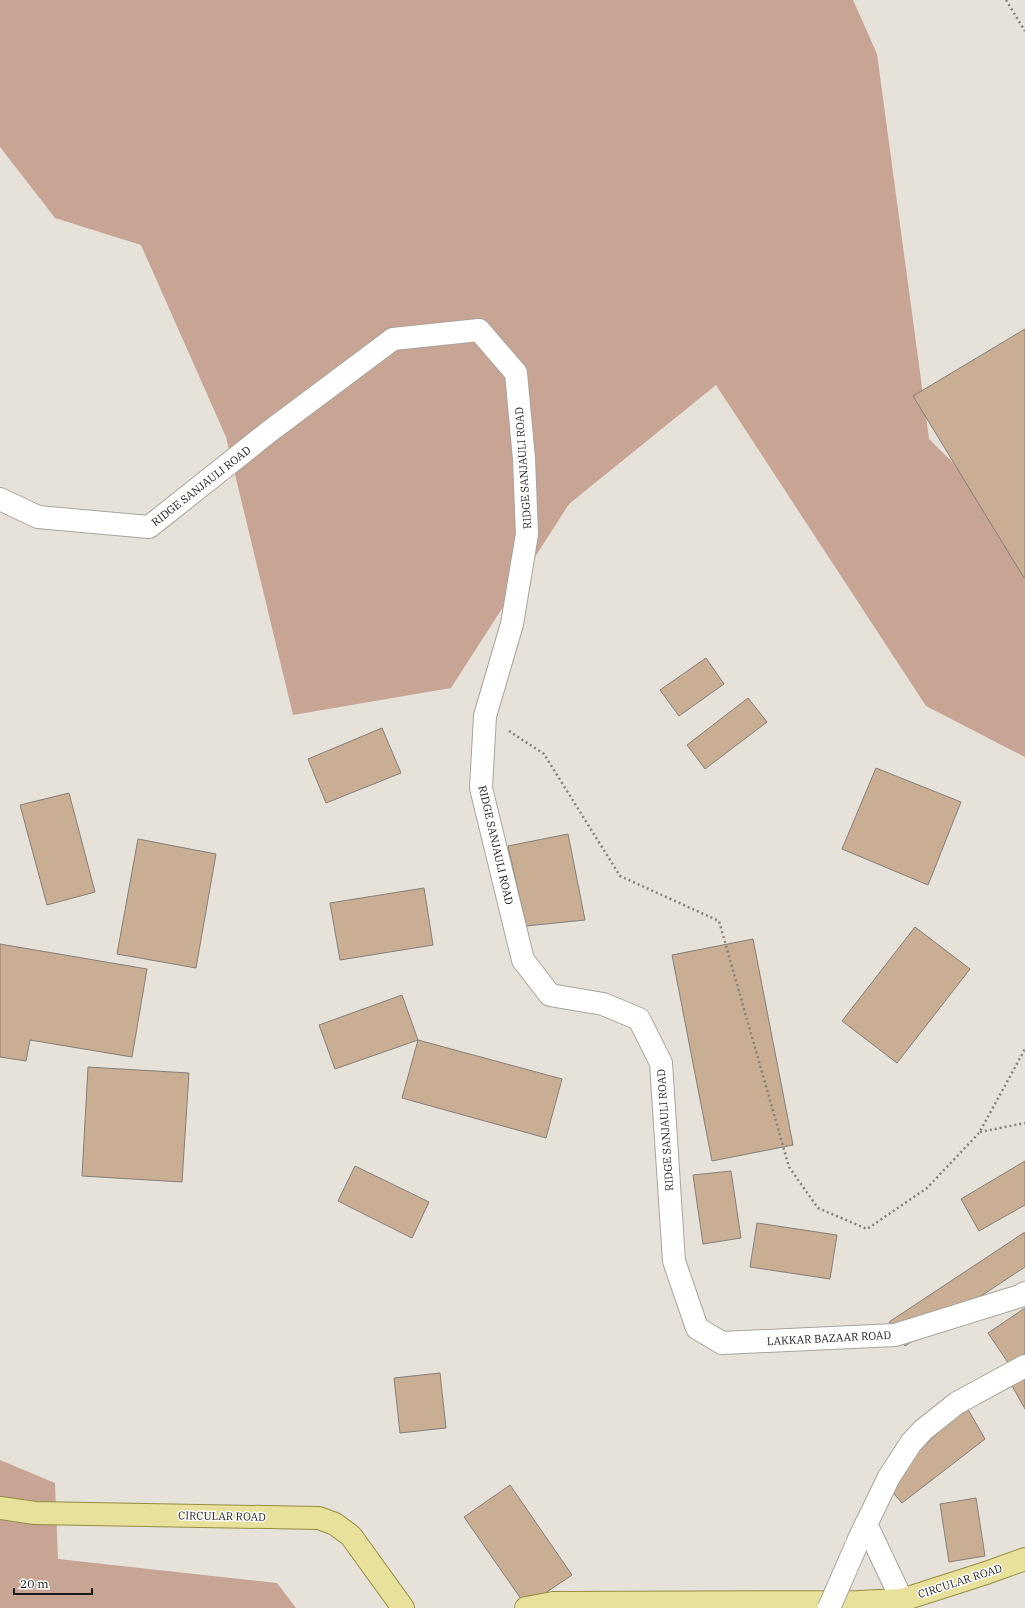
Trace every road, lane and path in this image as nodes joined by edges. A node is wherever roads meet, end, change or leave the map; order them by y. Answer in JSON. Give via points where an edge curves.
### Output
{"nodes":[{"id":1,"x":1006,"y":0,"type":"edge"},
{"id":2,"x":1025,"y":31,"type":"edge"},
{"id":3,"x":0,"y":499,"type":"edge"},
{"id":4,"x":485,"y":716,"type":"junction"},
{"id":5,"x":1025,"y":1049,"type":"edge"},
{"id":6,"x":1025,"y":1123,"type":"edge"},
{"id":7,"x":979,"y":1132,"type":"junction"},
{"id":8,"x":1025,"y":1294,"type":"edge"},
{"id":9,"x":722,"y":1343,"type":"joint"},
{"id":10,"x":1025,"y":1366,"type":"edge"},
{"id":11,"x":0,"y":1508,"type":"edge"},
{"id":12,"x":866,"y":1524,"type":"junction"},
{"id":13,"x":1025,"y":1559,"type":"edge"},
{"id":14,"x":901,"y":1604,"type":"edge"},
{"id":15,"x":403,"y":1608,"type":"edge"},
{"id":16,"x":526,"y":1608,"type":"edge"},
{"id":17,"x":829,"y":1608,"type":"edge"}],
"edges":[{"from":1,"to":2,"type":"path"},
{"from":3,"to":4,"type":"street","name":"RIDGE SANJAULI ROAD","via":[[38,517],[149,527],[270,431],[393,339],[479,330],[516,373],[524,459],[527,534],[512,624]]},
{"from":4,"to":7,"type":"path","via":[[544,754],[620,876],[718,920],[789,1167],[818,1208],[867,1229],[927,1188]]},
{"from":4,"to":9,"type":"street","name":"RIDGE SANJAULI ROAD","via":[[480,788],[523,960],[550,995],[603,1004],[639,1019],[661,1063],[674,1261],[697,1328]]},
{"from":5,"to":7,"type":"path"},
{"from":6,"to":7,"type":"path"},
{"from":8,"to":9,"type":"street","name":"LAKKAR BAZAAR ROAD","via":[[895,1335]]},
{"from":10,"to":12,"type":"street","via":[[958,1403],[923,1430],[911,1443],[889,1477]]},
{"from":11,"to":15,"type":"main road","name":"CIRCULAR ROAD","via":[[35,1513],[319,1518],[335,1524],[351,1536]]},
{"from":12,"to":14,"type":"street"},
{"from":12,"to":17,"type":"street","bridge":true},
{"from":13,"to":14,"type":"main road","name":"CIRCULAR ROAD"},
{"from":14,"to":16,"type":"main road","name":"CIRCULAR ROAD","via":[[553,1603]]}]}
